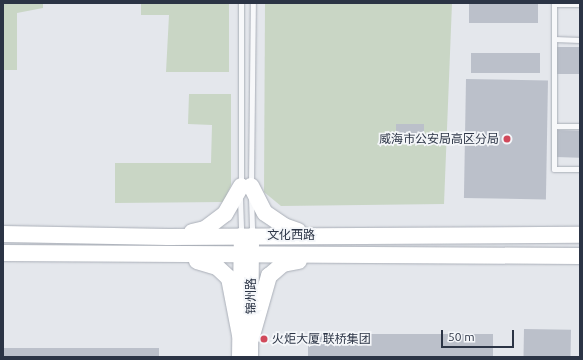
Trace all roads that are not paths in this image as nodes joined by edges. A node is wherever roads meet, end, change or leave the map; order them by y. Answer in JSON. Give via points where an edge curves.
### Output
{"nodes":[{"id":1,"x":241,"y":3,"type":"edge"},
{"id":2,"x":253,"y":3,"type":"edge"},
{"id":3,"x":580,"y":4,"type":"edge"},
{"id":4,"x":554,"y":40,"type":"junction"},
{"id":5,"x":580,"y":40,"type":"edge"},
{"id":6,"x":554,"y":126,"type":"junction"},
{"id":7,"x":580,"y":126,"type":"edge"},
{"id":8,"x":580,"y":169,"type":"edge"},
{"id":9,"x":246,"y":186,"type":"junction"},
{"id":10,"x":3,"y":234,"type":"edge"},
{"id":11,"x":246,"y":235,"type":"junction"},
{"id":12,"x":325,"y":235,"type":"junction"},
{"id":13,"x":580,"y":235,"type":"edge"},
{"id":14,"x":168,"y":237,"type":"junction"},
{"id":15,"x":3,"y":253,"type":"edge"},
{"id":16,"x":246,"y":255,"type":"junction"},
{"id":17,"x":159,"y":256,"type":"junction"},
{"id":18,"x":325,"y":256,"type":"junction"},
{"id":19,"x":580,"y":256,"type":"edge"},
{"id":20,"x":245,"y":337,"type":"junction"},
{"id":21,"x":239,"y":357,"type":"edge"},
{"id":22,"x":251,"y":357,"type":"edge"}],
"edges":[{"from":1,"to":9,"type":"lane"},
{"from":2,"to":9,"type":"lane"},
{"from":3,"to":4,"type":"lane","via":[[554,4]]},
{"from":4,"to":5,"type":"lane"},
{"from":4,"to":6,"type":"lane"},
{"from":6,"to":7,"type":"lane"},
{"from":6,"to":8,"type":"lane","via":[[554,169]]},
{"from":9,"to":11,"type":"lane"},
{"from":9,"to":11,"type":"lane"},
{"from":9,"to":12,"type":"main road","via":[[265,213],[276,222],[295,230]]},
{"from":9,"to":14,"type":"main road","via":[[215,223]]},
{"from":10,"to":14,"type":"main road","name":"文化西路"},
{"from":11,"to":12,"type":"main road","name":"文化西路"},
{"from":11,"to":14,"type":"main road","name":"文化西路"},
{"from":11,"to":16,"type":"main road","name":"锦州路"},
{"from":12,"to":13,"type":"main road","name":"文化西路"},
{"from":15,"to":17,"type":"main road","name":"文化西路"},
{"from":16,"to":17,"type":"main road","name":"文化西路"},
{"from":16,"to":18,"type":"main road","name":"文化西路"},
{"from":16,"to":20,"type":"main road","name":"锦州路"},
{"from":17,"to":20,"type":"main road","via":[[203,262],[224,271],[234,291]]},
{"from":18,"to":19,"type":"main road","name":"文化西路"},
{"from":18,"to":20,"type":"main road","via":[[283,264],[269,276]]},
{"from":20,"to":21,"type":"main road","name":"锦州路"},
{"from":20,"to":22,"type":"main road","name":"锦州路"}]}
